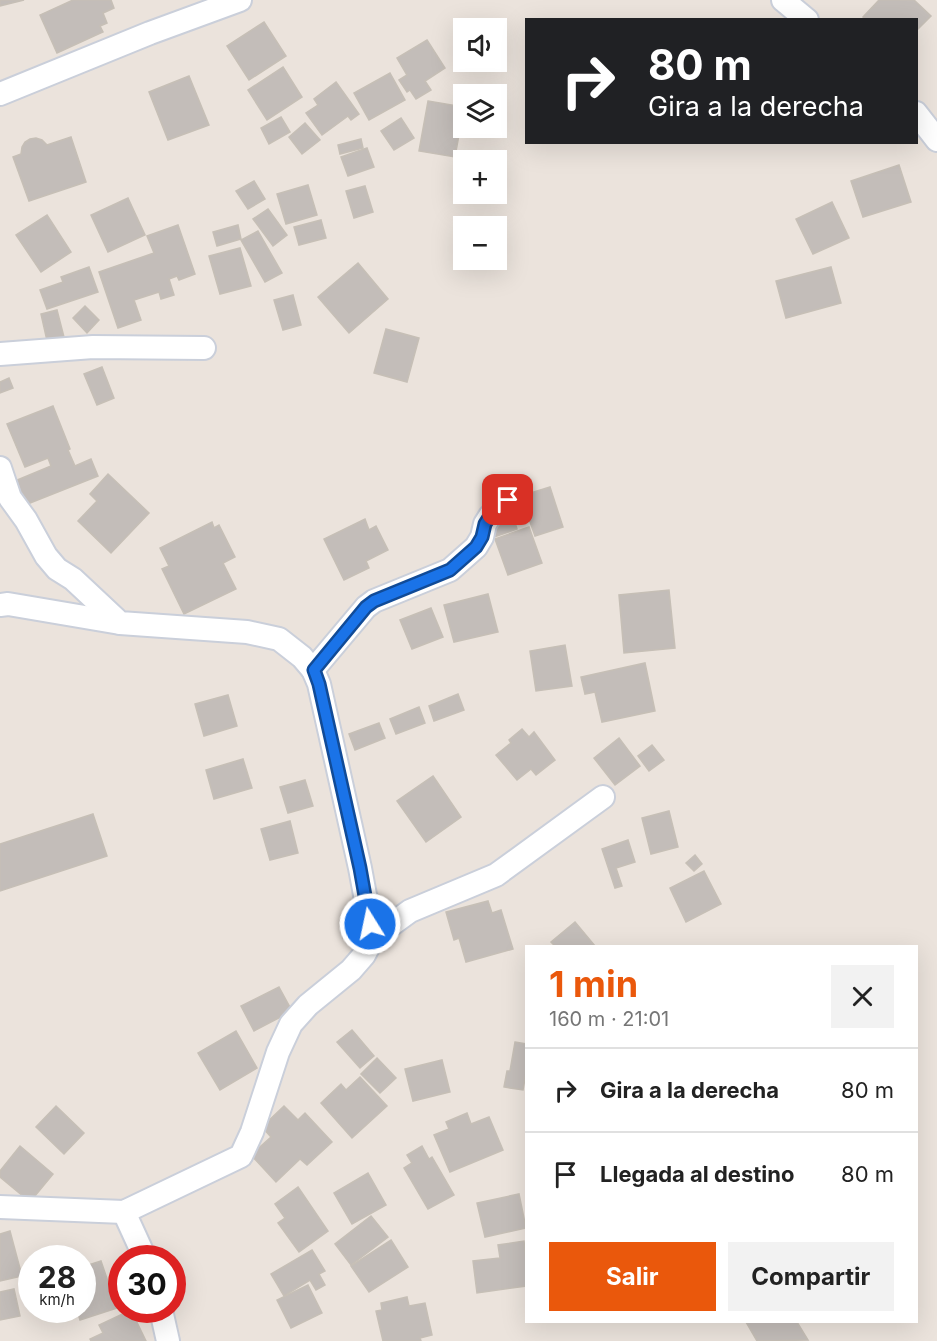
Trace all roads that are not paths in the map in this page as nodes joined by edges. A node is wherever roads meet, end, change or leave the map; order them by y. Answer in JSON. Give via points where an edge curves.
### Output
{"nodes":[{"id":1,"x":240,"y":0,"type":"edge"},
{"id":2,"x":783,"y":0,"type":"edge"},
{"id":3,"x":805,"y":18,"type":"edge"},
{"id":4,"x":0,"y":94,"type":"edge"},
{"id":5,"x":918,"y":116,"type":"edge"},
{"id":6,"x":937,"y":140,"type":"edge"},
{"id":7,"x":204,"y":348,"type":"dead end"},
{"id":8,"x":0,"y":354,"type":"edge"},
{"id":9,"x":0,"y":468,"type":"edge"},
{"id":10,"x":508,"y":500,"type":"dead end"},
{"id":11,"x":0,"y":605,"type":"edge"},
{"id":12,"x":120,"y":623,"type":"junction"},
{"id":13,"x":314,"y":670,"type":"junction"},
{"id":14,"x":603,"y":797,"type":"dead end"},
{"id":15,"x":373,"y":938,"type":"junction"},
{"id":16,"x":0,"y":1207,"type":"edge"},
{"id":17,"x":124,"y":1212,"type":"junction"},
{"id":18,"x":140,"y":1245,"type":"edge"},
{"id":19,"x":164,"y":1323,"type":"edge"},
{"id":20,"x":168,"y":1341,"type":"edge"}],
"edges":[{"from":1,"to":4,"type":"street"},
{"from":2,"to":3,"type":"street"},
{"from":5,"to":6,"type":"street"},
{"from":7,"to":8,"type":"street","via":[[93,347]]},
{"from":9,"to":12,"type":"street","via":[[10,498],[46,556]]},
{"from":10,"to":13,"type":"street","via":[[490,516],[476,547],[450,570],[374,601]]},
{"from":11,"to":12,"type":"street"},
{"from":12,"to":13,"type":"street","via":[[247,632],[279,639]]},
{"from":13,"to":15,"type":"street"},
{"from":14,"to":15,"type":"street","via":[[496,875],[410,911]]},
{"from":15,"to":17,"type":"street","via":[[351,970],[291,1024],[241,1156]]},
{"from":16,"to":17,"type":"street"},
{"from":17,"to":18,"type":"street"},
{"from":19,"to":20,"type":"street"}]}
